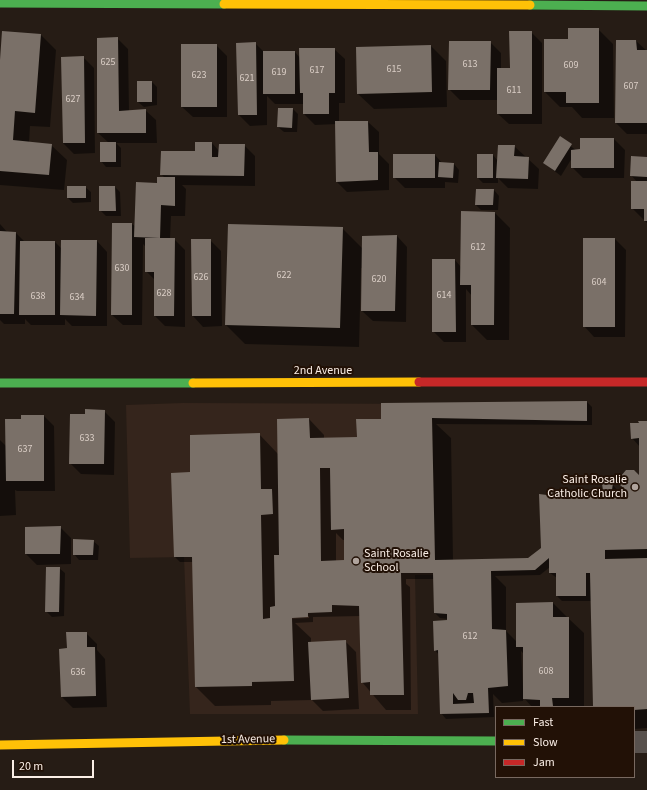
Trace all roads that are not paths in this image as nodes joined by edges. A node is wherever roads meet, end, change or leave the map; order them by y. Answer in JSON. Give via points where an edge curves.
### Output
{"nodes":[{"id":1,"x":0,"y":4,"type":"edge"},
{"id":2,"x":647,"y":6,"type":"edge"},
{"id":3,"x":647,"y":382,"type":"edge"},
{"id":4,"x":0,"y":383,"type":"edge"},
{"id":5,"x":495,"y":741,"type":"edge"},
{"id":6,"x":635,"y":742,"type":"edge"},
{"id":7,"x":647,"y":742,"type":"edge"},
{"id":8,"x":0,"y":745,"type":"edge"}],
"edges":[{"from":1,"to":2,"type":"street"},
{"from":3,"to":4,"type":"street","name":"2nd Avenue"},
{"from":5,"to":8,"type":"street","name":"1st Avenue","via":[[263,740]]},
{"from":6,"to":7,"type":"street"}]}
